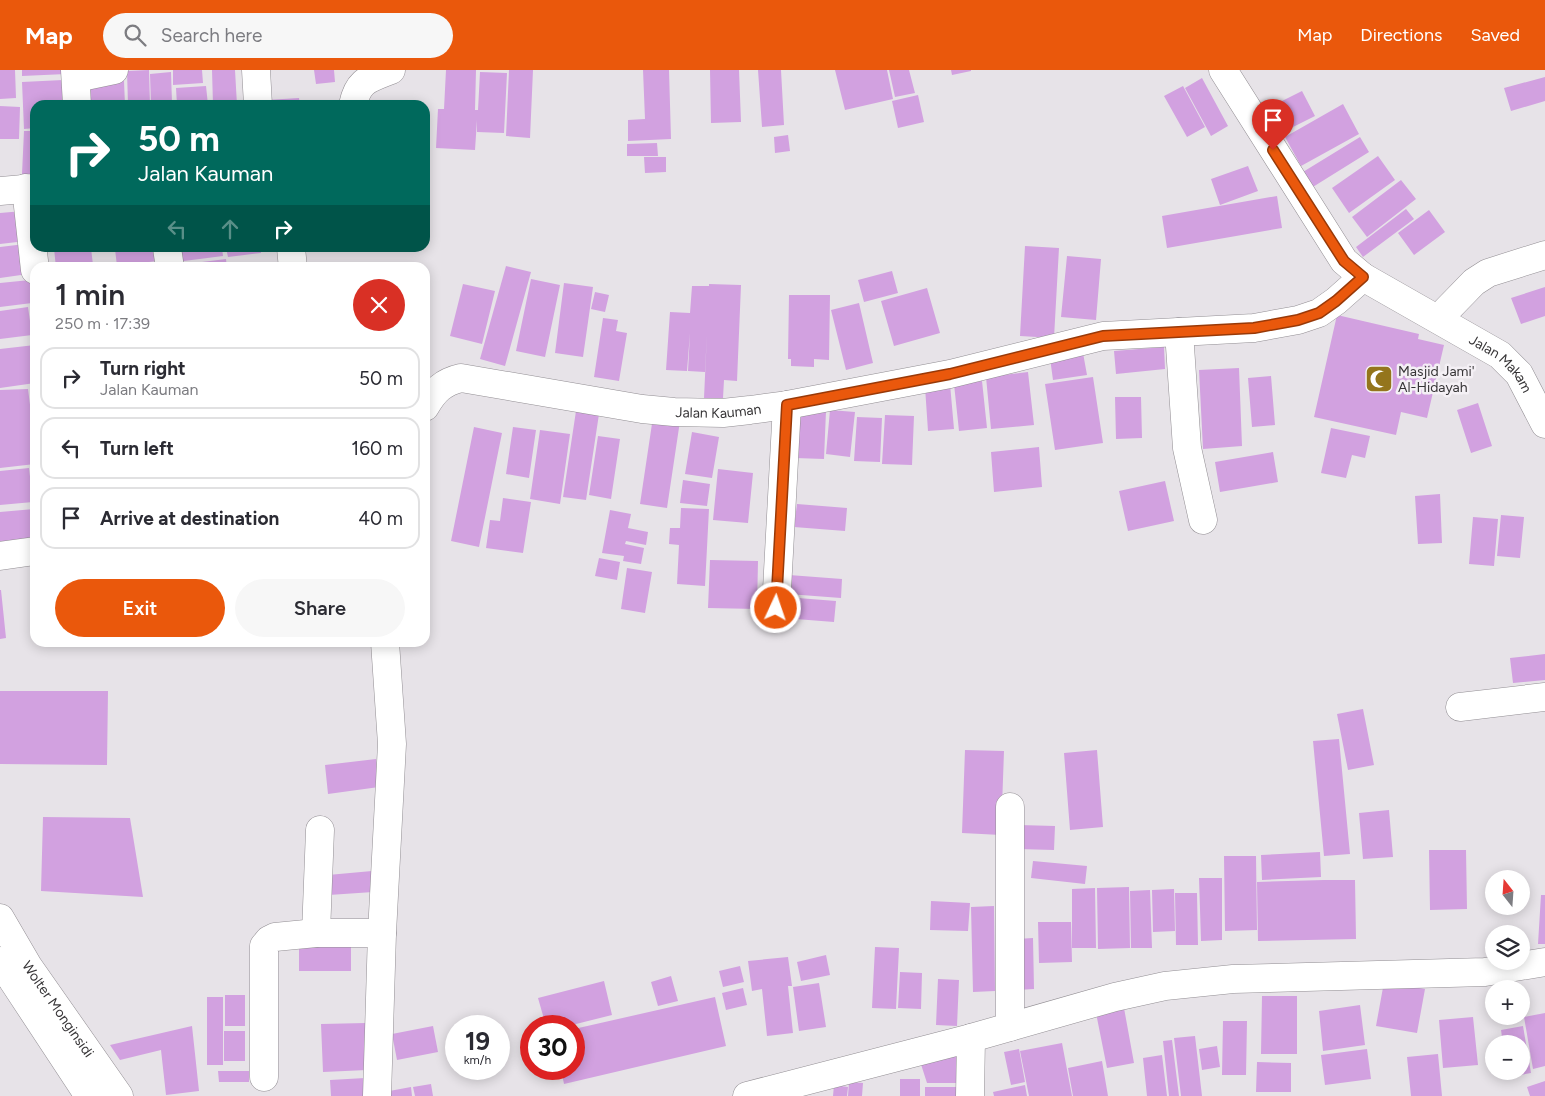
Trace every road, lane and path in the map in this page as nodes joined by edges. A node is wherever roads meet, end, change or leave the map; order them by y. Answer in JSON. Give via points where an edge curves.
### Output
{"nodes":[{"id":1,"x":114,"y":70,"type":"edge"},
{"id":2,"x":256,"y":70,"type":"edge"},
{"id":3,"x":390,"y":70,"type":"edge"},
{"id":4,"x":1223,"y":70,"type":"edge"},
{"id":5,"x":75,"y":74,"type":"edge"},
{"id":6,"x":77,"y":100,"type":"edge"},
{"id":7,"x":258,"y":100,"type":"edge"},
{"id":8,"x":354,"y":100,"type":"edge"},
{"id":9,"x":20,"y":189,"type":"edge"},
{"id":10,"x":30,"y":243,"type":"edge"},
{"id":11,"x":1545,"y":255,"type":"edge"},
{"id":12,"x":1363,"y":277,"type":"junction"},
{"id":13,"x":1438,"y":318,"type":"junction"},
{"id":14,"x":1179,"y":332,"type":"junction"},
{"id":15,"x":430,"y":398,"type":"edge"},
{"id":16,"x":787,"y":405,"type":"junction"},
{"id":17,"x":1545,"y":424,"type":"edge"},
{"id":18,"x":1204,"y":520,"type":"dead end"},
{"id":19,"x":30,"y":553,"type":"edge"},
{"id":20,"x":0,"y":556,"type":"edge"},
{"id":21,"x":776,"y":608,"type":"dead end"},
{"id":22,"x":385,"y":647,"type":"edge"},
{"id":23,"x":1545,"y":697,"type":"edge"},
{"id":24,"x":1460,"y":707,"type":"dead end"},
{"id":25,"x":1010,"y":807,"type":"dead end"},
{"id":26,"x":320,"y":830,"type":"dead end"},
{"id":27,"x":0,"y":918,"type":"edge"},
{"id":28,"x":316,"y":933,"type":"junction"},
{"id":29,"x":382,"y":933,"type":"junction"},
{"id":30,"x":0,"y":961,"type":"edge"},
{"id":31,"x":1545,"y":962,"type":"edge"},
{"id":32,"x":1010,"y":1027,"type":"junction"},
{"id":33,"x":971,"y":1038,"type":"junction"},
{"id":34,"x":264,"y":1077,"type":"dead end"},
{"id":35,"x":89,"y":1096,"type":"edge"},
{"id":36,"x":119,"y":1096,"type":"edge"},
{"id":37,"x":377,"y":1096,"type":"edge"},
{"id":38,"x":747,"y":1096,"type":"edge"},
{"id":39,"x":970,"y":1096,"type":"edge"}],
"edges":[{"from":1,"to":5,"type":"street"},
{"from":2,"to":7,"type":"street"},
{"from":3,"to":8,"type":"street","via":[[360,85]]},
{"from":4,"to":12,"type":"street","name":"Jalan Makam","via":[[1344,261]]},
{"from":5,"to":6,"type":"street"},
{"from":9,"to":10,"type":"street"},
{"from":11,"to":13,"type":"street","via":[[1488,273],[1474,282]]},
{"from":12,"to":13,"type":"street","name":"Jalan Makam"},
{"from":12,"to":14,"type":"street","name":"Jalan Kauman","via":[[1319,313],[1298,320],[1254,328]]},
{"from":13,"to":17,"type":"street","name":"Jalan Makam","via":[[1500,354],[1519,374]]},
{"from":14,"to":16,"type":"street","name":"Jalan Kauman","via":[[1103,336],[950,374]]},
{"from":14,"to":18,"type":"street","via":[[1187,448]]},
{"from":15,"to":16,"type":"street","name":"Jalan Kauman","via":[[441,385],[461,378],[674,412],[723,413]]},
{"from":16,"to":21,"type":"street"},
{"from":19,"to":20,"type":"street"},
{"from":22,"to":29,"type":"street","via":[[392,744]]},
{"from":23,"to":24,"type":"street"},
{"from":25,"to":32,"type":"street"},
{"from":26,"to":28,"type":"street"},
{"from":27,"to":36,"type":"street","name":"Wolter Monginsidi","via":[[28,966]]},
{"from":28,"to":29,"type":"street"},
{"from":28,"to":34,"type":"street","via":[[275,937],[264,946]]},
{"from":29,"to":37,"type":"street"},
{"from":30,"to":35,"type":"street","name":"Wolter Monginsidi"},
{"from":31,"to":32,"type":"street","via":[[1485,972],[1233,979],[1165,986]]},
{"from":32,"to":33,"type":"street"},
{"from":33,"to":38,"type":"street"},
{"from":33,"to":39,"type":"street"}]}
